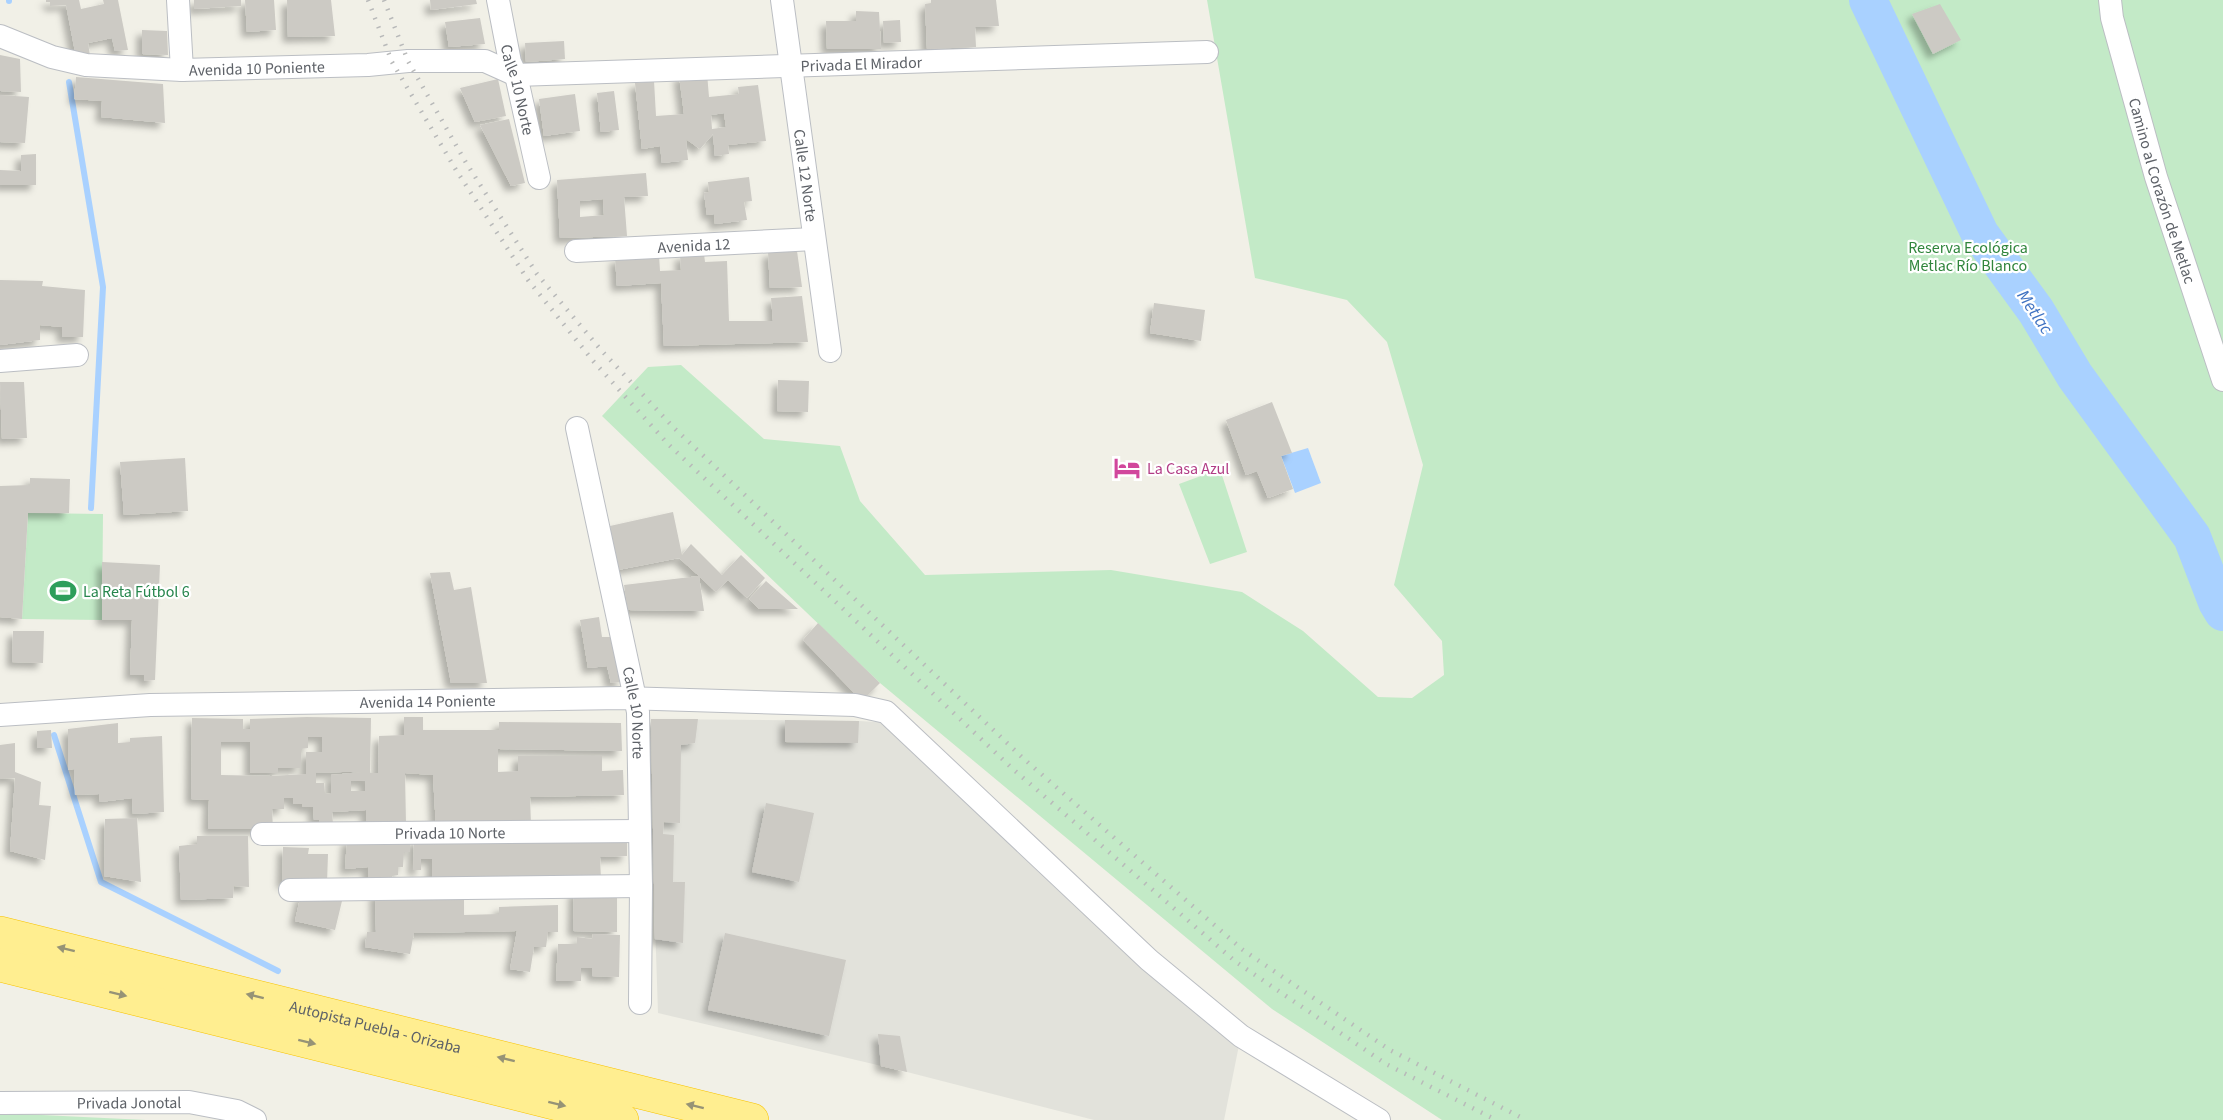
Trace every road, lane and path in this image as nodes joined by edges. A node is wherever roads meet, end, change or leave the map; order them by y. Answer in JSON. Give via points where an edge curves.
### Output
{"nodes":[{"id":1,"x":178,"y":0,"type":"edge"},
{"id":2,"x":498,"y":0,"type":"edge"},
{"id":3,"x":782,"y":0,"type":"edge"},
{"id":4,"x":2110,"y":0,"type":"edge"},
{"id":5,"x":0,"y":36,"type":"edge"},
{"id":6,"x":1207,"y":52,"type":"dead end"},
{"id":7,"x":790,"y":64,"type":"junction"},
{"id":8,"x":182,"y":70,"type":"junction"},
{"id":9,"x":516,"y":75,"type":"junction"},
{"id":10,"x":539,"y":178,"type":"dead end"},
{"id":11,"x":814,"y":239,"type":"junction"},
{"id":12,"x":576,"y":250,"type":"dead end"},
{"id":13,"x":830,"y":351,"type":"dead end"},
{"id":14,"x":77,"y":355,"type":"dead end"},
{"id":15,"x":0,"y":361,"type":"edge"},
{"id":16,"x":2223,"y":380,"type":"edge"},
{"id":17,"x":577,"y":428,"type":"dead end"},
{"id":18,"x":633,"y":698,"type":"junction"},
{"id":19,"x":0,"y":716,"type":"edge"},
{"id":20,"x":639,"y":831,"type":"junction"},
{"id":21,"x":262,"y":834,"type":"dead end"},
{"id":22,"x":641,"y":886,"type":"junction"},
{"id":23,"x":291,"y":890,"type":"dead end"},
{"id":24,"x":0,"y":933,"type":"edge"},
{"id":25,"x":0,"y":965,"type":"edge"},
{"id":26,"x":640,"y":1003,"type":"dead end"},
{"id":27,"x":0,"y":1102,"type":"edge"},
{"id":28,"x":255,"y":1120,"type":"edge"},
{"id":29,"x":622,"y":1120,"type":"edge"},
{"id":30,"x":752,"y":1120,"type":"edge"},
{"id":31,"x":1379,"y":1120,"type":"edge"}],
"edges":[{"from":1,"to":8,"type":"street"},
{"from":2,"to":9,"type":"street","name":"Calle 10 Norte"},
{"from":3,"to":7,"type":"street","name":"Calle 12 Norte"},
{"from":4,"to":16,"type":"street","name":"Camino al Corazón de Metlac","via":[[2156,177]]},
{"from":5,"to":8,"type":"street","name":"Avenida 10 Poniente","via":[[52,57],[86,65]]},
{"from":6,"to":7,"type":"street","name":"Privada El Mirador"},
{"from":7,"to":9,"type":"street","name":"Privada El Mirador"},
{"from":7,"to":11,"type":"street","name":"Calle 12 Norte"},
{"from":8,"to":9,"type":"street","name":"Avenida 10 Poniente","via":[[485,61]]},
{"from":9,"to":10,"type":"street","name":"Calle 10 Norte"},
{"from":11,"to":12,"type":"street","name":"Avenida 12"},
{"from":11,"to":13,"type":"street","name":"Calle 12 Norte"},
{"from":14,"to":15,"type":"street"},
{"from":17,"to":18,"type":"street","name":"Calle 10 Norte"},
{"from":18,"to":19,"type":"street","name":"Avenida 14 Poniente","via":[[150,705]]},
{"from":18,"to":20,"type":"street","name":"Calle 10 Norte","via":[[638,712]]},
{"from":18,"to":31,"type":"street","name":"Avenida 14 Poniente","via":[[855,705],[886,712],[1149,960],[1241,1036]]},
{"from":20,"to":21,"type":"street","name":"Privada 10 Norte"},
{"from":20,"to":22,"type":"street","name":"Calle 10 Norte"},
{"from":22,"to":23,"type":"street"},
{"from":22,"to":26,"type":"street","name":"Calle 10 Norte"},
{"from":30,"to":24,"type":"highway","name":"Autopista Puebla - Orizaba","one_way":true},
{"from":25,"to":29,"type":"highway","name":"Autopista Puebla - Orizaba","one_way":true},
{"from":27,"to":28,"type":"street","name":"Privada Jonotal","via":[[189,1102],[237,1111]]}]}
